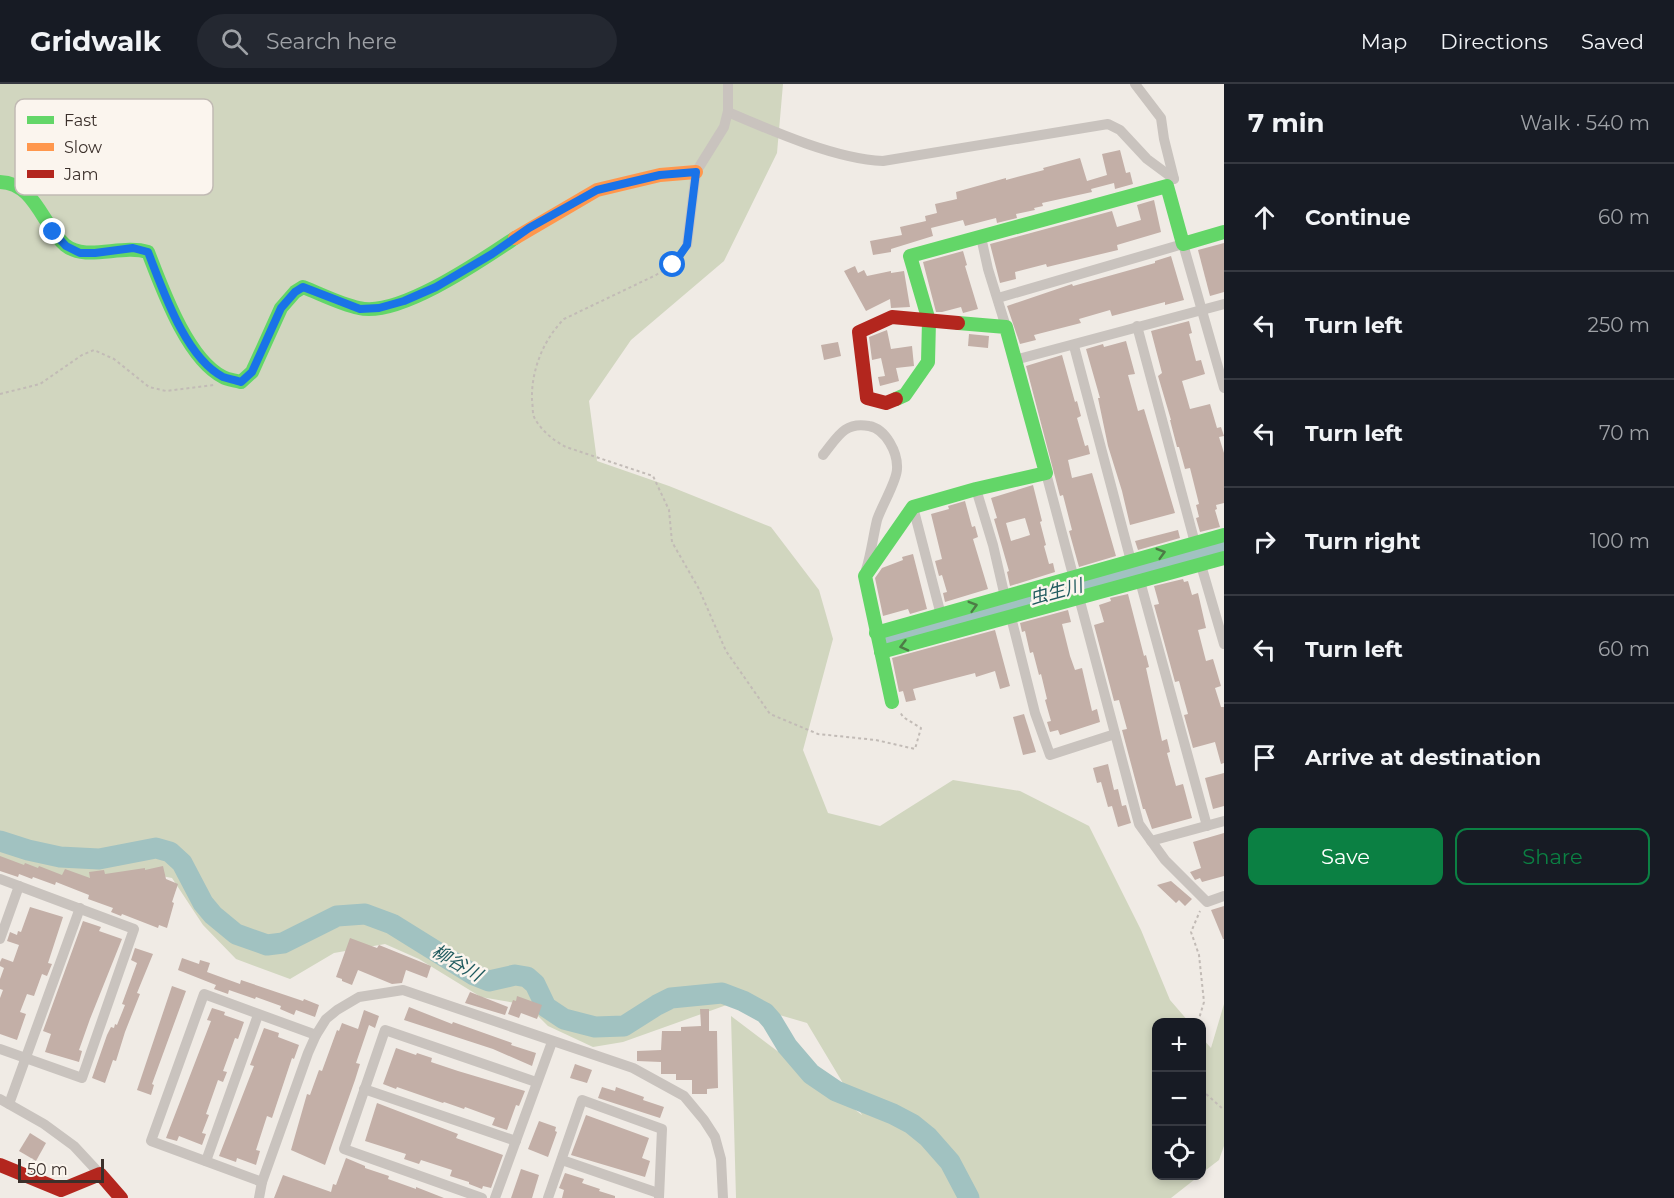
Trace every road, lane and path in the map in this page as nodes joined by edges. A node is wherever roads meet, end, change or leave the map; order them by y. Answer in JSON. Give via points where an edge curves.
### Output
{"nodes":[{"id":1,"x":728,"y":84,"type":"edge"},
{"id":2,"x":1135,"y":84,"type":"edge"},
{"id":3,"x":728,"y":112,"type":"junction"},
{"id":4,"x":696,"y":172,"type":"junction"},
{"id":5,"x":0,"y":182,"type":"edge"},
{"id":6,"x":15,"y":184,"type":"edge"},
{"id":7,"x":28,"y":195,"type":"edge"},
{"id":8,"x":1224,"y":232,"type":"edge"},
{"id":9,"x":981,"y":237,"type":"junction"},
{"id":10,"x":1183,"y":244,"type":"junction"},
{"id":11,"x":687,"y":245,"type":"joint"},
{"id":12,"x":998,"y":298,"type":"junction"},
{"id":13,"x":1224,"y":304,"type":"edge"},
{"id":14,"x":1203,"y":310,"type":"junction"},
{"id":15,"x":929,"y":321,"type":"junction"},
{"id":16,"x":1137,"y":326,"type":"junction"},
{"id":17,"x":1006,"y":327,"type":"junction"},
{"id":18,"x":1074,"y":345,"type":"junction"},
{"id":19,"x":1016,"y":360,"type":"junction"},
{"id":20,"x":234,"y":380,"type":"junction"},
{"id":21,"x":1224,"y":388,"type":"edge"},
{"id":22,"x":0,"y":394,"type":"edge"},
{"id":23,"x":823,"y":455,"type":"dead end"},
{"id":24,"x":1047,"y":474,"type":"junction"},
{"id":25,"x":976,"y":489,"type":"junction"},
{"id":26,"x":913,"y":507,"type":"junction"},
{"id":27,"x":1224,"y":535,"type":"edge"},
{"id":28,"x":1195,"y":543,"type":"junction"},
{"id":29,"x":1224,"y":558,"type":"edge"},
{"id":30,"x":1131,"y":561,"type":"junction"},
{"id":31,"x":1201,"y":565,"type":"junction"},
{"id":32,"x":865,"y":576,"type":"junction"},
{"id":33,"x":1074,"y":578,"type":"junction"},
{"id":34,"x":1140,"y":581,"type":"junction"},
{"id":35,"x":1005,"y":597,"type":"junction"},
{"id":36,"x":1079,"y":598,"type":"junction"},
{"id":37,"x":942,"y":615,"type":"junction"},
{"id":38,"x":1011,"y":617,"type":"junction"},
{"id":39,"x":876,"y":633,"type":"junction"},
{"id":40,"x":1224,"y":644,"type":"edge"},
{"id":41,"x":881,"y":652,"type":"junction"},
{"id":42,"x":892,"y":702,"type":"joint"},
{"id":43,"x":1115,"y":734,"type":"junction"},
{"id":44,"x":1224,"y":821,"type":"edge"},
{"id":45,"x":1207,"y":826,"type":"junction"},
{"id":46,"x":1151,"y":841,"type":"junction"},
{"id":47,"x":0,"y":879,"type":"edge"},
{"id":48,"x":19,"y":886,"type":"junction"},
{"id":49,"x":1224,"y":896,"type":"edge"},
{"id":50,"x":1208,"y":902,"type":"junction"},
{"id":51,"x":80,"y":908,"type":"junction"},
{"id":52,"x":0,"y":939,"type":"edge"},
{"id":53,"x":258,"y":1015,"type":"junction"},
{"id":54,"x":1199,"y":1018,"type":"edge"},
{"id":55,"x":316,"y":1035,"type":"junction"},
{"id":56,"x":552,"y":1042,"type":"junction"},
{"id":57,"x":0,"y":1048,"type":"edge"},
{"id":58,"x":26,"y":1058,"type":"junction"},
{"id":59,"x":536,"y":1082,"type":"junction"},
{"id":60,"x":364,"y":1089,"type":"junction"},
{"id":61,"x":1206,"y":1094,"type":"edge"},
{"id":62,"x":5,"y":1102,"type":"edge"},
{"id":63,"x":1224,"y":1110,"type":"edge"},
{"id":64,"x":516,"y":1141,"type":"junction"},
{"id":65,"x":562,"y":1160,"type":"junction"},
{"id":66,"x":206,"y":1161,"type":"junction"},
{"id":67,"x":0,"y":1165,"type":"edge"},
{"id":68,"x":100,"y":1174,"type":"junction"},
{"id":69,"x":262,"y":1182,"type":"junction"},
{"id":70,"x":659,"y":1196,"type":"edge"},
{"id":71,"x":122,"y":1198,"type":"edge"},
{"id":72,"x":259,"y":1198,"type":"edge"},
{"id":73,"x":482,"y":1198,"type":"edge"},
{"id":74,"x":495,"y":1198,"type":"edge"},
{"id":75,"x":548,"y":1198,"type":"edge"},
{"id":76,"x":723,"y":1198,"type":"edge"}],
"edges":[{"from":1,"to":3,"type":"street"},
{"from":2,"to":3,"type":"street","via":[[1161,118],[1174,179],[1147,159],[1120,130],[1108,124],[883,161],[855,159]]},
{"from":3,"to":4,"type":"street","via":[[724,127]]},
{"from":4,"to":11,"type":"street"},
{"from":4,"to":20,"type":"street","via":[[660,175],[597,190],[454,276],[404,301],[360,309],[303,287],[281,308],[252,372],[241,382]]},
{"from":5,"to":6,"type":"street"},
{"from":7,"to":20,"type":"street","via":[[53,232],[66,246],[80,253],[133,248],[148,252],[183,333],[206,363]]},
{"from":8,"to":10,"type":"street"},
{"from":9,"to":10,"type":"street","via":[[1167,186]]},
{"from":9,"to":12,"type":"street"},
{"from":9,"to":15,"type":"street","via":[[910,256]]},
{"from":10,"to":12,"type":"street"},
{"from":10,"to":14,"type":"street"},
{"from":11,"to":42,"type":"path","via":[[673,265],[556,326],[542,351],[532,384],[533,417],[566,447],[653,476],[669,510],[672,542],[699,589],[726,651],[770,714],[818,734],[915,749],[921,728],[903,717]]},
{"from":12,"to":17,"type":"street"},
{"from":13,"to":14,"type":"street"},
{"from":14,"to":16,"type":"street"},
{"from":14,"to":21,"type":"street"},
{"from":15,"to":15,"type":"street","via":[[892,317],[859,332],[867,398],[886,403],[905,395],[928,362]]},
{"from":15,"to":17,"type":"street"},
{"from":16,"to":18,"type":"street"},
{"from":16,"to":28,"type":"street"},
{"from":17,"to":19,"type":"street"},
{"from":18,"to":19,"type":"street"},
{"from":18,"to":30,"type":"street"},
{"from":19,"to":24,"type":"street"},
{"from":20,"to":22,"type":"path","via":[[166,391],[149,387],[94,350],[40,384]]},
{"from":23,"to":32,"type":"street","via":[[843,429],[859,424],[876,427],[886,435],[892,448],[897,469],[877,520]]},
{"from":24,"to":25,"type":"street"},
{"from":24,"to":33,"type":"street"},
{"from":25,"to":26,"type":"street"},
{"from":25,"to":35,"type":"street"},
{"from":26,"to":32,"type":"street"},
{"from":26,"to":37,"type":"street"},
{"from":27,"to":28,"type":"street"},
{"from":30,"to":28,"type":"street","one_way":true},
{"from":29,"to":31,"type":"street"},
{"from":30,"to":33,"type":"street"},
{"from":31,"to":34,"type":"street"},
{"from":31,"to":40,"type":"street"},
{"from":32,"to":39,"type":"street"},
{"from":33,"to":35,"type":"street"},
{"from":33,"to":36,"type":"street"},
{"from":34,"to":36,"type":"street"},
{"from":34,"to":45,"type":"street"},
{"from":37,"to":35,"type":"street","one_way":true},
{"from":36,"to":38,"type":"street"},
{"from":36,"to":43,"type":"street"},
{"from":37,"to":39,"type":"street"},
{"from":38,"to":41,"type":"street","one_way":true},
{"from":38,"to":43,"type":"street","via":[[1035,713],[1050,755]]},
{"from":39,"to":41,"type":"street"},
{"from":41,"to":42,"type":"street"},
{"from":43,"to":46,"type":"street","via":[[1139,824]]},
{"from":44,"to":45,"type":"street"},
{"from":45,"to":46,"type":"street"},
{"from":46,"to":50,"type":"street"},
{"from":47,"to":48,"type":"street"},
{"from":48,"to":51,"type":"street"},
{"from":48,"to":52,"type":"street"},
{"from":49,"to":50,"type":"street"},
{"from":50,"to":54,"type":"path","via":[[1201,907],[1191,932],[1199,955],[1204,1002]]},
{"from":51,"to":58,"type":"street"},
{"from":51,"to":58,"type":"street","via":[[134,929],[82,1078]]},
{"from":53,"to":55,"type":"street"},
{"from":53,"to":66,"type":"street"},
{"from":53,"to":66,"type":"street","via":[[204,994],[151,1141]]},
{"from":55,"to":56,"type":"street","via":[[326,1019],[359,997],[403,990]]},
{"from":55,"to":69,"type":"street"},
{"from":56,"to":59,"type":"street"},
{"from":56,"to":76,"type":"street","via":[[633,1068],[684,1096],[715,1137],[721,1159]]},
{"from":57,"to":58,"type":"street"},
{"from":58,"to":62,"type":"street"},
{"from":59,"to":60,"type":"street","via":[[385,1030]]},
{"from":59,"to":64,"type":"street"},
{"from":60,"to":64,"type":"street"},
{"from":60,"to":73,"type":"street","via":[[344,1149]]},
{"from":61,"to":63,"type":"path"},
{"from":62,"to":68,"type":"street","via":[[74,1146]]},
{"from":64,"to":74,"type":"street"},
{"from":65,"to":70,"type":"street"},
{"from":65,"to":70,"type":"street","via":[[582,1101],[662,1129]]},
{"from":65,"to":75,"type":"street"},
{"from":66,"to":69,"type":"street"},
{"from":67,"to":68,"type":"street","via":[[61,1190]]},
{"from":68,"to":71,"type":"street"},
{"from":69,"to":72,"type":"street"}]}
